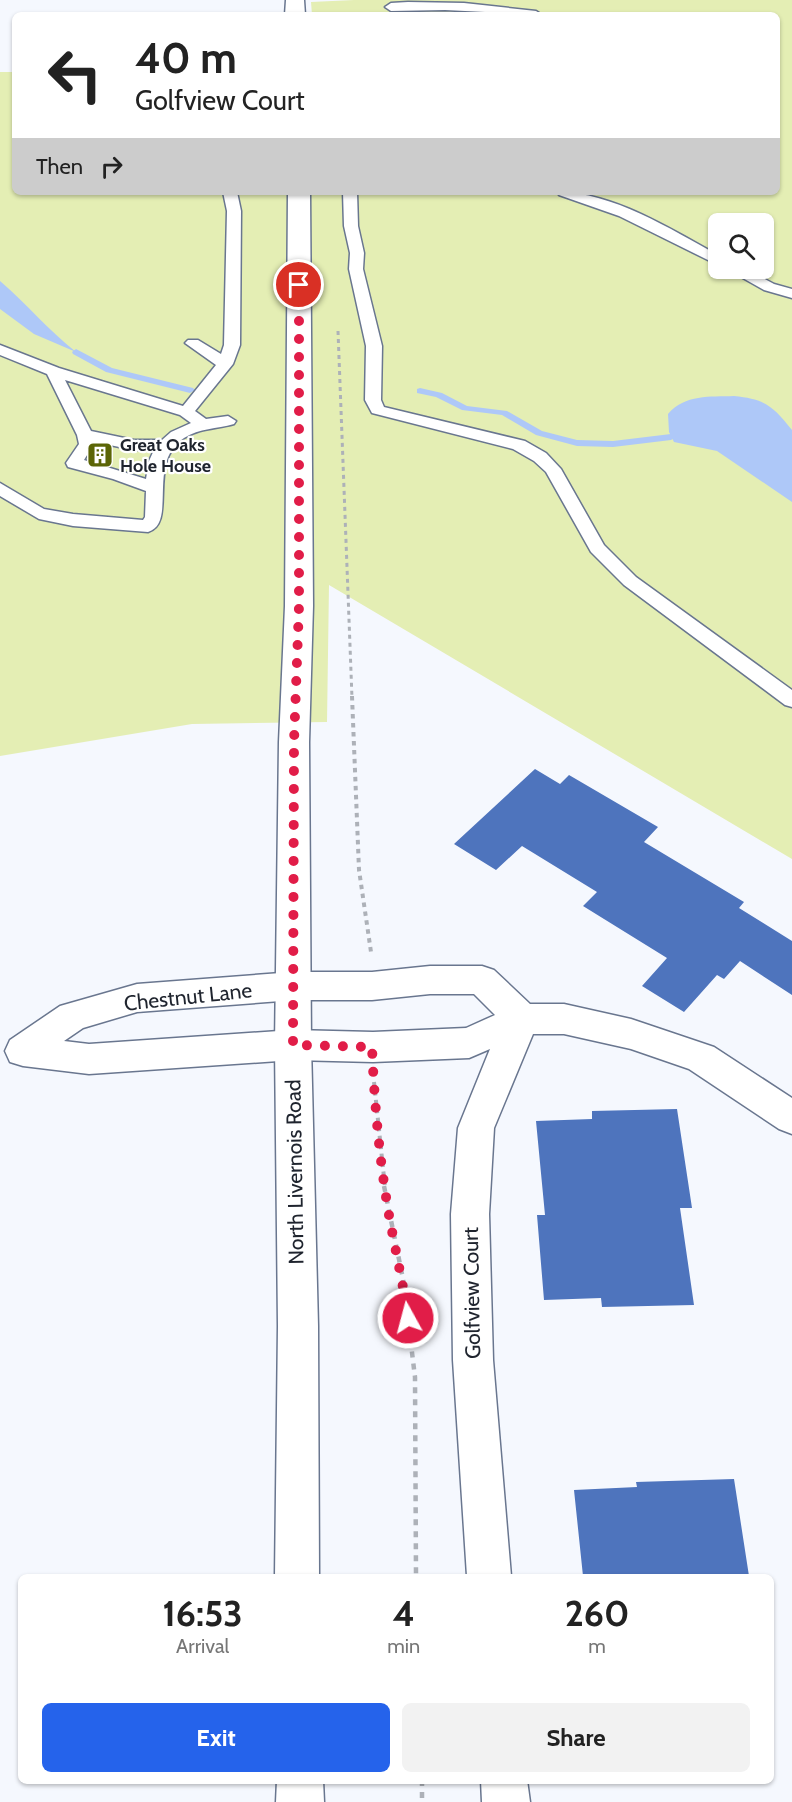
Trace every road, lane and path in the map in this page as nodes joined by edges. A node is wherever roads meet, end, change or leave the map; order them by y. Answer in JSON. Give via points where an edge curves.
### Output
{"nodes":[{"id":1,"x":392,"y":7,"type":"dead end"},
{"id":2,"x":469,"y":12,"type":"edge"},
{"id":3,"x":519,"y":12,"type":"edge"},
{"id":4,"x":231,"y":195,"type":"edge"},
{"id":5,"x":299,"y":195,"type":"edge"},
{"id":6,"x":350,"y":195,"type":"edge"},
{"id":7,"x":574,"y":195,"type":"edge"},
{"id":8,"x":708,"y":255,"type":"edge"},
{"id":9,"x":753,"y":279,"type":"edge"},
{"id":10,"x":792,"y":294,"type":"edge"},
{"id":11,"x":338,"y":321,"type":"dead end"},
{"id":12,"x":194,"y":344,"type":"dead end"},
{"id":13,"x":0,"y":350,"type":"edge"},
{"id":14,"x":225,"y":364,"type":"junction"},
{"id":15,"x":52,"y":371,"type":"junction"},
{"id":16,"x":186,"y":412,"type":"junction"},
{"id":17,"x":228,"y":421,"type":"dead end"},
{"id":18,"x":201,"y":423,"type":"junction"},
{"id":19,"x":85,"y":435,"type":"junction"},
{"id":20,"x":134,"y":445,"type":"junction"},
{"id":21,"x":167,"y":445,"type":"junction"},
{"id":22,"x":113,"y":473,"type":"junction"},
{"id":23,"x":0,"y":488,"type":"edge"},
{"id":24,"x":155,"y":489,"type":"junction"},
{"id":25,"x":792,"y":700,"type":"edge"},
{"id":26,"x":294,"y":986,"type":"junction"},
{"id":27,"x":372,"y":986,"type":"junction"},
{"id":28,"x":522,"y":1019,"type":"junction"},
{"id":29,"x":293,"y":1045,"type":"junction"},
{"id":30,"x":372,"y":1047,"type":"junction"},
{"id":31,"x":11,"y":1052,"type":"edge"},
{"id":32,"x":792,"y":1118,"type":"edge"},
{"id":33,"x":297,"y":1574,"type":"edge"},
{"id":34,"x":416,"y":1574,"type":"edge"},
{"id":35,"x":489,"y":1574,"type":"edge"},
{"id":36,"x":300,"y":1784,"type":"edge"},
{"id":37,"x":422,"y":1784,"type":"edge"},
{"id":38,"x":504,"y":1784,"type":"edge"},
{"id":39,"x":300,"y":1802,"type":"edge"},
{"id":40,"x":422,"y":1802,"type":"edge"},
{"id":41,"x":506,"y":1802,"type":"edge"}],
"edges":[{"from":1,"to":2,"type":"lane"},
{"from":2,"to":3,"type":"lane"},
{"from":4,"to":14,"type":"lane","via":[[234,212],[232,345]]},
{"from":5,"to":26,"type":"main road","name":"North Livernois Road"},
{"from":6,"to":25,"type":"lane","via":[[357,269],[374,346],[373,400],[378,410],[519,445],[540,457],[553,469],[597,548],[630,581]]},
{"from":7,"to":8,"type":"lane","via":[[617,210]]},
{"from":9,"to":10,"type":"lane"},
{"from":11,"to":27,"type":"path","via":[[358,858],[371,941]]},
{"from":12,"to":14,"type":"lane"},
{"from":13,"to":15,"type":"lane"},
{"from":14,"to":16,"type":"lane"},
{"from":15,"to":16,"type":"lane"},
{"from":15,"to":19,"type":"lane"},
{"from":16,"to":18,"type":"lane"},
{"from":17,"to":18,"type":"lane"},
{"from":18,"to":21,"type":"lane","via":[[175,436]]},
{"from":19,"to":20,"type":"lane"},
{"from":19,"to":22,"type":"lane","via":[[87,444],[75,463]]},
{"from":20,"to":21,"type":"lane"},
{"from":20,"to":22,"type":"lane"},
{"from":21,"to":24,"type":"lane","via":[[157,461]]},
{"from":22,"to":24,"type":"lane"},
{"from":23,"to":24,"type":"lane","via":[[39,514],[148,526],[154,518]]},
{"from":26,"to":27,"type":"main road"},
{"from":26,"to":29,"type":"main road","name":"North Livernois Road"},
{"from":26,"to":31,"type":"main road","name":"Chestnut Lane","via":[[136,998],[72,1016]]},
{"from":27,"to":28,"type":"main road","via":[[482,980]]},
{"from":28,"to":30,"type":"main road","via":[[469,1043]]},
{"from":28,"to":32,"type":"main road","via":[[592,1024],[701,1058]]},
{"from":28,"to":35,"type":"main road","name":"Golfview Court","via":[[476,1128],[470,1214],[473,1360]]},
{"from":29,"to":30,"type":"main road"},
{"from":29,"to":31,"type":"main road","name":"Chestnut Lane","via":[[89,1059]]},
{"from":29,"to":33,"type":"main road","name":"North Livernois Road"},
{"from":30,"to":34,"type":"path","via":[[385,1191],[403,1279],[415,1377]]},
{"from":36,"to":39,"type":"main road"},
{"from":37,"to":40,"type":"path"},
{"from":38,"to":41,"type":"main road"}]}
